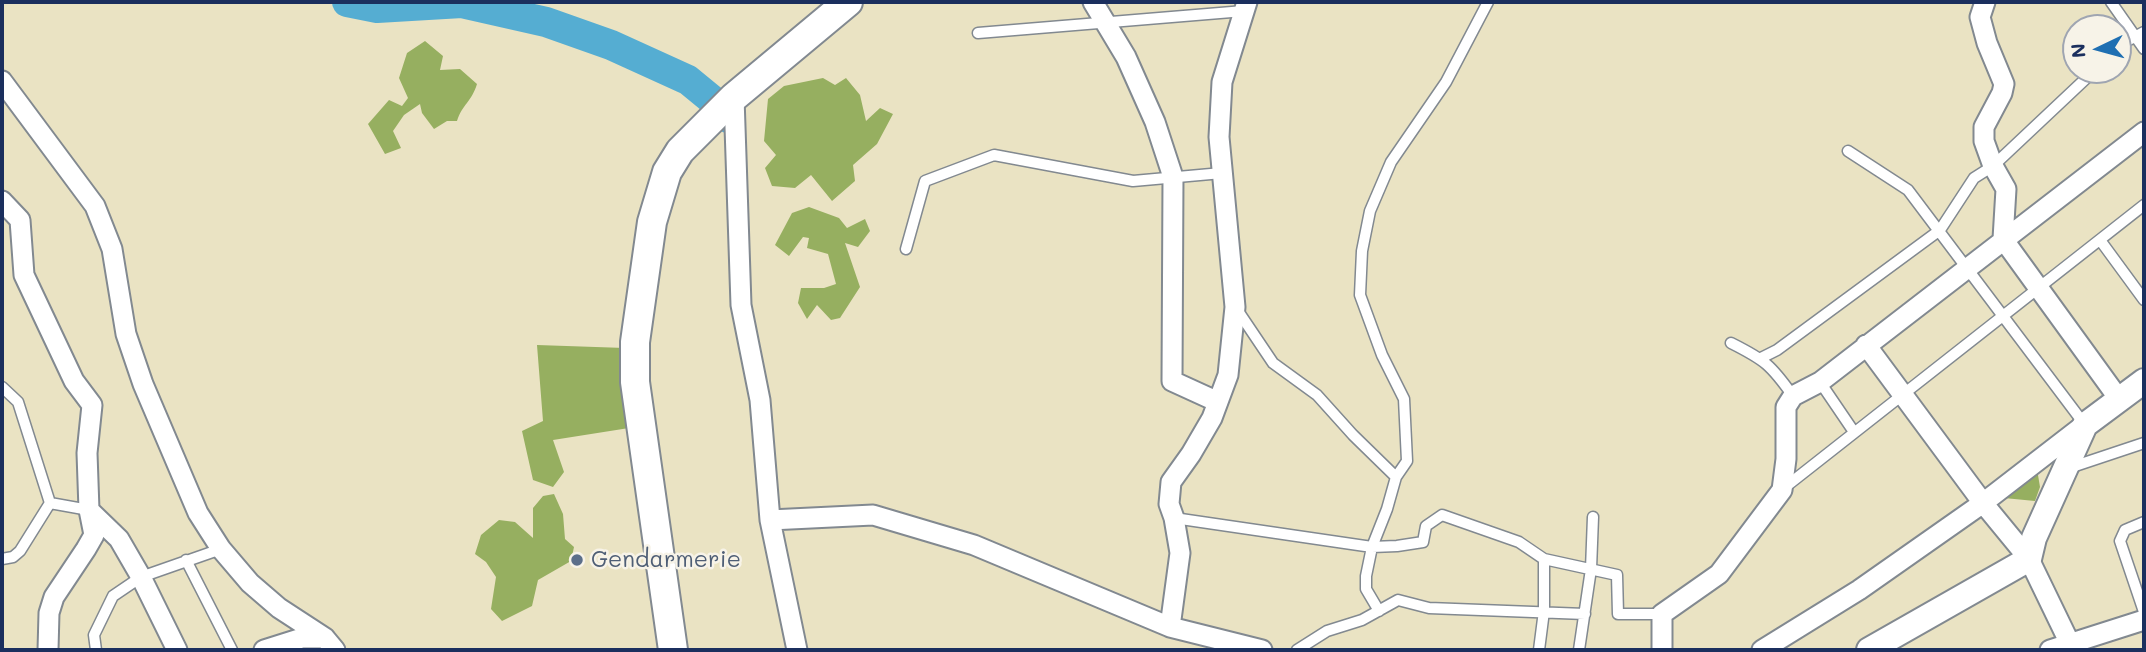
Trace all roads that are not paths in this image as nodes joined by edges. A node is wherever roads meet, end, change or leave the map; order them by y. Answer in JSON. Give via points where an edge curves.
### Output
{"nodes":[{"id":1,"x":1093,"y":2,"type":"edge"},
{"id":2,"x":1488,"y":2,"type":"edge"},
{"id":3,"x":1985,"y":2,"type":"edge"},
{"id":4,"x":2111,"y":2,"type":"edge"},
{"id":5,"x":846,"y":3,"type":"edge"},
{"id":6,"x":1245,"y":6,"type":"edge"},
{"id":7,"x":1105,"y":22,"type":"junction"},
{"id":8,"x":978,"y":33,"type":"dead end"},
{"id":9,"x":2140,"y":35,"type":"edge"},
{"id":10,"x":2144,"y":49,"type":"edge"},
{"id":11,"x":2,"y":81,"type":"edge"},
{"id":12,"x":2080,"y":84,"type":"edge"},
{"id":13,"x":733,"y":97,"type":"junction"},
{"id":14,"x":2144,"y":132,"type":"edge"},
{"id":15,"x":1848,"y":151,"type":"dead end"},
{"id":16,"x":1993,"y":166,"type":"junction"},
{"id":17,"x":1222,"y":173,"type":"junction"},
{"id":18,"x":1173,"y":177,"type":"junction"},
{"id":19,"x":2,"y":201,"type":"edge"},
{"id":20,"x":2144,"y":205,"type":"edge"},
{"id":21,"x":1940,"y":230,"type":"junction"},
{"id":22,"x":2003,"y":239,"type":"junction"},
{"id":23,"x":2100,"y":240,"type":"junction"},
{"id":24,"x":906,"y":249,"type":"dead end"},
{"id":25,"x":1966,"y":269,"type":"junction"},
{"id":26,"x":2038,"y":288,"type":"junction"},
{"id":27,"x":2144,"y":300,"type":"edge"},
{"id":28,"x":1235,"y":307,"type":"junction"},
{"id":29,"x":2002,"y":316,"type":"junction"},
{"id":30,"x":1731,"y":343,"type":"dead end"},
{"id":31,"x":1866,"y":345,"type":"junction"},
{"id":32,"x":1761,"y":358,"type":"junction"},
{"id":33,"x":2144,"y":381,"type":"edge"},
{"id":34,"x":1820,"y":382,"type":"junction"},
{"id":35,"x":2,"y":387,"type":"edge"},
{"id":36,"x":1901,"y":394,"type":"junction"},
{"id":37,"x":1793,"y":396,"type":"junction"},
{"id":38,"x":2119,"y":399,"type":"junction"},
{"id":39,"x":1218,"y":402,"type":"junction"},
{"id":40,"x":2085,"y":425,"type":"junction"},
{"id":41,"x":1854,"y":432,"type":"junction"},
{"id":42,"x":2144,"y":443,"type":"edge"},
{"id":43,"x":2065,"y":469,"type":"junction"},
{"id":44,"x":1396,"y":477,"type":"junction"},
{"id":45,"x":1782,"y":489,"type":"junction"},
{"id":46,"x":50,"y":503,"type":"junction"},
{"id":47,"x":1983,"y":503,"type":"junction"},
{"id":48,"x":89,"y":510,"type":"junction"},
{"id":49,"x":1592,"y":517,"type":"dead end"},
{"id":50,"x":1174,"y":518,"type":"junction"},
{"id":51,"x":770,"y":520,"type":"junction"},
{"id":52,"x":2144,"y":522,"type":"edge"},
{"id":53,"x":1372,"y":547,"type":"junction"},
{"id":54,"x":220,"y":549,"type":"junction"},
{"id":55,"x":2,"y":559,"type":"edge"},
{"id":56,"x":1544,"y":559,"type":"junction"},
{"id":57,"x":2029,"y":559,"type":"junction"},
{"id":58,"x":186,"y":560,"type":"junction"},
{"id":59,"x":1591,"y":569,"type":"junction"},
{"id":60,"x":141,"y":577,"type":"junction"},
{"id":61,"x":1379,"y":611,"type":"junction"},
{"id":62,"x":1544,"y":611,"type":"junction"},
{"id":63,"x":2144,"y":612,"type":"edge"},
{"id":64,"x":1585,"y":614,"type":"junction"},
{"id":65,"x":1662,"y":614,"type":"junction"},
{"id":66,"x":2144,"y":620,"type":"edge"},
{"id":67,"x":1170,"y":627,"type":"junction"},
{"id":68,"x":330,"y":644,"type":"edge"},
{"id":69,"x":2072,"y":647,"type":"edge"},
{"id":70,"x":48,"y":650,"type":"edge"},
{"id":71,"x":96,"y":650,"type":"edge"},
{"id":72,"x":177,"y":650,"type":"edge"},
{"id":73,"x":232,"y":650,"type":"edge"},
{"id":74,"x":264,"y":650,"type":"edge"},
{"id":75,"x":673,"y":650,"type":"edge"},
{"id":76,"x":797,"y":650,"type":"edge"},
{"id":77,"x":1262,"y":650,"type":"edge"},
{"id":78,"x":1297,"y":650,"type":"edge"},
{"id":79,"x":1539,"y":650,"type":"edge"},
{"id":80,"x":1580,"y":650,"type":"edge"},
{"id":81,"x":1662,"y":650,"type":"edge"},
{"id":82,"x":1762,"y":650,"type":"edge"},
{"id":83,"x":1870,"y":650,"type":"edge"},
{"id":84,"x":2050,"y":650,"type":"edge"}],
"edges":[{"from":1,"to":7,"type":"street"},
{"from":2,"to":44,"type":"lane","via":[[1446,82],[1391,162],[1370,211],[1362,251],[1360,295],[1404,399],[1407,461]]},
{"from":3,"to":16,"type":"street","via":[[1980,17],[2004,84],[1984,127]]},
{"from":4,"to":9,"type":"lane"},
{"from":5,"to":13,"type":"main road"},
{"from":6,"to":7,"type":"lane"},
{"from":6,"to":17,"type":"street","via":[[1222,82]]},
{"from":7,"to":8,"type":"lane"},
{"from":7,"to":18,"type":"street","via":[[1151,111]]},
{"from":9,"to":10,"type":"lane"},
{"from":11,"to":54,"type":"street","via":[[95,206],[111,249],[126,334],[143,384],[198,513]]},
{"from":12,"to":16,"type":"lane"},
{"from":13,"to":51,"type":"street","via":[[741,305],[760,400]]},
{"from":13,"to":75,"type":"main road","via":[[680,151],[667,172],[652,222],[634,362]]},
{"from":14,"to":22,"type":"street"},
{"from":15,"to":21,"type":"lane","via":[[1908,190]]},
{"from":16,"to":21,"type":"lane","via":[[1974,178]]},
{"from":16,"to":22,"type":"street","via":[[2006,189]]},
{"from":17,"to":18,"type":"lane"},
{"from":17,"to":28,"type":"street"},
{"from":18,"to":24,"type":"lane","via":[[1133,181],[994,155],[925,181]]},
{"from":18,"to":39,"type":"street","via":[[1172,381]]},
{"from":19,"to":48,"type":"street","via":[[20,220],[24,275],[74,381],[92,405],[87,453]]},
{"from":20,"to":23,"type":"lane"},
{"from":21,"to":25,"type":"lane"},
{"from":21,"to":32,"type":"lane"},
{"from":22,"to":25,"type":"street"},
{"from":22,"to":26,"type":"street"},
{"from":23,"to":26,"type":"lane"},
{"from":23,"to":27,"type":"lane"},
{"from":25,"to":29,"type":"lane"},
{"from":25,"to":31,"type":"street"},
{"from":26,"to":29,"type":"lane"},
{"from":26,"to":38,"type":"street"},
{"from":28,"to":39,"type":"street","via":[[1228,375]]},
{"from":28,"to":44,"type":"lane","via":[[1273,363],[1317,395]]},
{"from":29,"to":36,"type":"lane"},
{"from":29,"to":40,"type":"lane"},
{"from":30,"to":32,"type":"lane"},
{"from":31,"to":34,"type":"street"},
{"from":31,"to":36,"type":"street"},
{"from":32,"to":37,"type":"lane"},
{"from":33,"to":38,"type":"street"},
{"from":34,"to":37,"type":"street"},
{"from":34,"to":41,"type":"lane"},
{"from":35,"to":46,"type":"lane","via":[[18,402]]},
{"from":36,"to":41,"type":"lane"},
{"from":36,"to":47,"type":"street"},
{"from":37,"to":45,"type":"street","via":[[1786,407]]},
{"from":38,"to":40,"type":"street"},
{"from":39,"to":50,"type":"street","via":[[1171,482],[1169,504]]},
{"from":40,"to":43,"type":"street"},
{"from":40,"to":47,"type":"street"},
{"from":41,"to":45,"type":"lane"},
{"from":42,"to":43,"type":"lane"},
{"from":43,"to":57,"type":"street"},
{"from":44,"to":53,"type":"lane"},
{"from":45,"to":65,"type":"street","via":[[1719,574]]},
{"from":46,"to":48,"type":"lane"},
{"from":46,"to":55,"type":"lane","via":[[20,551]]},
{"from":47,"to":57,"type":"street"},
{"from":47,"to":82,"type":"street"},
{"from":48,"to":60,"type":"street","via":[[119,539]]},
{"from":48,"to":70,"type":"street","via":[[94,535],[54,597],[48,613]]},
{"from":49,"to":59,"type":"lane"},
{"from":50,"to":53,"type":"lane"},
{"from":50,"to":67,"type":"street","via":[[1180,552]]},
{"from":51,"to":67,"type":"street","via":[[873,516],[974,545]]},
{"from":51,"to":76,"type":"street"},
{"from":52,"to":63,"type":"lane","via":[[2125,530],[2120,541]]},
{"from":53,"to":56,"type":"lane","via":[[1423,542],[1426,526],[1442,515],[1519,542]]},
{"from":53,"to":61,"type":"lane","via":[[1366,589]]},
{"from":54,"to":58,"type":"lane"},
{"from":54,"to":68,"type":"street","via":[[250,583]]},
{"from":56,"to":59,"type":"lane"},
{"from":56,"to":62,"type":"lane"},
{"from":57,"to":69,"type":"street"},
{"from":57,"to":83,"type":"street"},
{"from":58,"to":60,"type":"lane"},
{"from":58,"to":73,"type":"lane"},
{"from":59,"to":64,"type":"lane"},
{"from":59,"to":65,"type":"lane","via":[[1617,575],[1618,614]]},
{"from":60,"to":71,"type":"lane","via":[[113,596],[94,635]]},
{"from":60,"to":72,"type":"street"},
{"from":61,"to":62,"type":"lane","via":[[1398,600],[1429,608]]},
{"from":61,"to":78,"type":"lane","via":[[1326,631]]},
{"from":62,"to":64,"type":"lane"},
{"from":62,"to":79,"type":"lane"},
{"from":64,"to":80,"type":"lane"},
{"from":65,"to":81,"type":"street"},
{"from":66,"to":69,"type":"street"},
{"from":67,"to":77,"type":"street"},
{"from":68,"to":74,"type":"street","via":[[302,638]]},
{"from":69,"to":84,"type":"street"}]}
